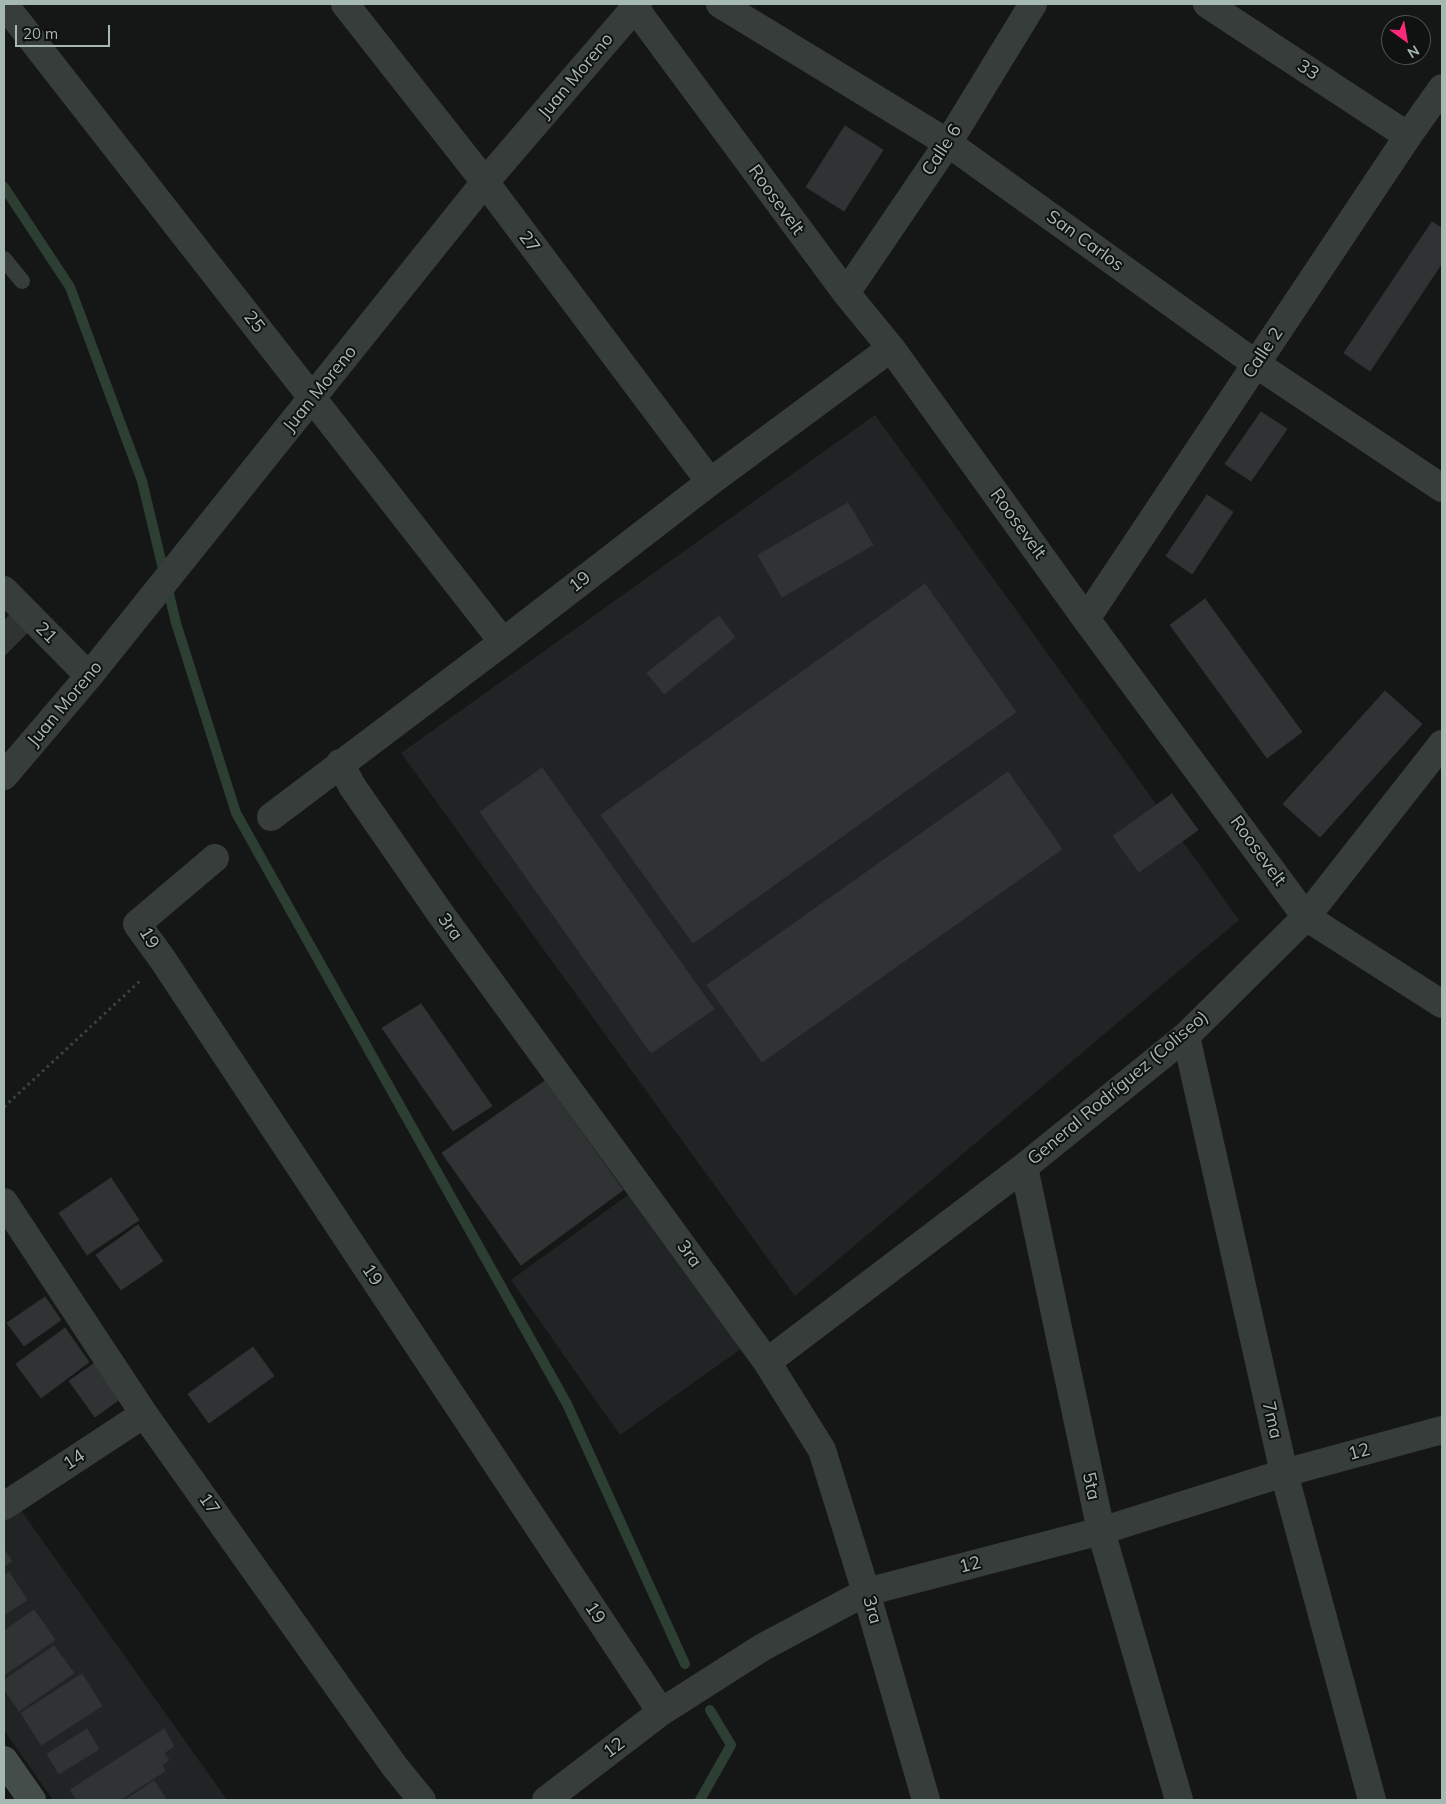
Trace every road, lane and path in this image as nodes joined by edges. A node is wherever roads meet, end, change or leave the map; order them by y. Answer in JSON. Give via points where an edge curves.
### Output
{"nodes":[{"id":1,"x":4,"y":4,"type":"edge"},
{"id":2,"x":345,"y":4,"type":"edge"},
{"id":3,"x":720,"y":4,"type":"edge"},
{"id":4,"x":1033,"y":4,"type":"edge"},
{"id":5,"x":1207,"y":4,"type":"edge"},
{"id":6,"x":635,"y":5,"type":"edge"},
{"id":7,"x":1442,"y":88,"type":"edge"},
{"id":8,"x":1408,"y":136,"type":"junction"},
{"id":9,"x":948,"y":143,"type":"junction"},
{"id":10,"x":485,"y":182,"type":"junction"},
{"id":11,"x":4,"y":259,"type":"edge"},
{"id":12,"x":22,"y":282,"type":"dead end"},
{"id":13,"x":846,"y":293,"type":"junction"},
{"id":14,"x":891,"y":348,"type":"junction"},
{"id":15,"x":1256,"y":364,"type":"junction"},
{"id":16,"x":313,"y":398,"type":"junction"},
{"id":17,"x":710,"y":482,"type":"junction"},
{"id":18,"x":1442,"y":488,"type":"edge"},
{"id":19,"x":4,"y":590,"type":"edge"},
{"id":20,"x":1086,"y":619,"type":"junction"},
{"id":21,"x":503,"y":642,"type":"junction"},
{"id":22,"x":89,"y":676,"type":"junction"},
{"id":23,"x":1442,"y":744,"type":"edge"},
{"id":24,"x":340,"y":763,"type":"junction"},
{"id":25,"x":4,"y":776,"type":"edge"},
{"id":26,"x":271,"y":816,"type":"dead end"},
{"id":27,"x":216,"y":858,"type":"dead end"},
{"id":28,"x":1306,"y":917,"type":"junction"},
{"id":29,"x":163,"y":960,"type":"junction"},
{"id":30,"x":1442,"y":1004,"type":"edge"},
{"id":31,"x":1186,"y":1036,"type":"junction"},
{"id":32,"x":4,"y":1107,"type":"edge"},
{"id":33,"x":1024,"y":1167,"type":"junction"},
{"id":34,"x":4,"y":1202,"type":"edge"},
{"id":35,"x":767,"y":1362,"type":"junction"},
{"id":36,"x":144,"y":1414,"type":"junction"},
{"id":37,"x":1442,"y":1430,"type":"edge"},
{"id":38,"x":1284,"y":1473,"type":"junction"},
{"id":39,"x":4,"y":1506,"type":"edge"},
{"id":40,"x":1101,"y":1531,"type":"junction"},
{"id":41,"x":866,"y":1592,"type":"junction"},
{"id":42,"x":661,"y":1712,"type":"junction"},
{"id":43,"x":4,"y":1760,"type":"edge"},
{"id":44,"x":32,"y":1800,"type":"edge"},
{"id":45,"x":422,"y":1800,"type":"edge"},
{"id":46,"x":546,"y":1800,"type":"edge"},
{"id":47,"x":926,"y":1800,"type":"edge"},
{"id":48,"x":1178,"y":1800,"type":"edge"},
{"id":49,"x":1372,"y":1800,"type":"edge"}],
"edges":[{"from":1,"to":16,"type":"street","name":"25"},
{"from":2,"to":10,"type":"street","name":"27"},
{"from":3,"to":9,"type":"street","name":"San Carlos"},
{"from":4,"to":9,"type":"street","name":"Calle 6"},
{"from":5,"to":8,"type":"street","name":"33"},
{"from":6,"to":10,"type":"street","name":"Juan Moreno"},
{"from":6,"to":13,"type":"street","name":"Roosevelt"},
{"from":7,"to":8,"type":"street","name":"Calle 2"},
{"from":8,"to":15,"type":"street","name":"Calle 2"},
{"from":9,"to":13,"type":"street","name":"Calle 6"},
{"from":9,"to":15,"type":"street","name":"San Carlos"},
{"from":10,"to":16,"type":"street","name":"Juan Moreno"},
{"from":10,"to":17,"type":"street","name":"27"},
{"from":11,"to":12,"type":"lane"},
{"from":13,"to":14,"type":"street","name":"Roosevelt"},
{"from":14,"to":17,"type":"street","name":"19"},
{"from":14,"to":20,"type":"street","name":"Roosevelt"},
{"from":15,"to":18,"type":"street","name":"San Carlos"},
{"from":15,"to":20,"type":"street","name":"Calle 2"},
{"from":16,"to":21,"type":"street","name":"25"},
{"from":16,"to":22,"type":"street","name":"Juan Moreno"},
{"from":17,"to":21,"type":"street","name":"19"},
{"from":19,"to":22,"type":"street","name":"21"},
{"from":20,"to":28,"type":"street","name":"Roosevelt"},
{"from":21,"to":24,"type":"street","name":"19"},
{"from":22,"to":25,"type":"street","name":"Juan Moreno"},
{"from":23,"to":28,"type":"street","name":"General Rodríguez (Coliseo)"},
{"from":24,"to":26,"type":"street","name":"19"},
{"from":24,"to":35,"type":"street","name":"3ra","via":[[352,786],[440,913]]},
{"from":27,"to":29,"type":"street","name":"19","via":[[137,924]]},
{"from":28,"to":30,"type":"street","name":"Roosevelt"},
{"from":28,"to":31,"type":"street","name":"General Rodríguez (Coliseo)"},
{"from":29,"to":32,"type":"path"},
{"from":29,"to":42,"type":"street","name":"19"},
{"from":31,"to":33,"type":"street","name":"General Rodríguez (Coliseo)"},
{"from":31,"to":38,"type":"street","name":"7ma"},
{"from":33,"to":35,"type":"street","name":"General Rodríguez (Coliseo)"},
{"from":33,"to":40,"type":"street","name":"5ta"},
{"from":34,"to":36,"type":"street","name":"17"},
{"from":35,"to":41,"type":"street","name":"3ra","via":[[822,1450]]},
{"from":36,"to":39,"type":"street","name":"14"},
{"from":36,"to":45,"type":"street","name":"17","via":[[389,1759]]},
{"from":37,"to":38,"type":"street","name":"12"},
{"from":38,"to":40,"type":"street","name":"12"},
{"from":38,"to":49,"type":"street","name":"7ma"},
{"from":40,"to":41,"type":"street","name":"12"},
{"from":40,"to":48,"type":"street","name":"5ta"},
{"from":41,"to":42,"type":"street","name":"12","via":[[763,1647]]},
{"from":41,"to":47,"type":"street","name":"3ra"},
{"from":42,"to":46,"type":"street","name":"12"},
{"from":43,"to":44,"type":"street"}]}
